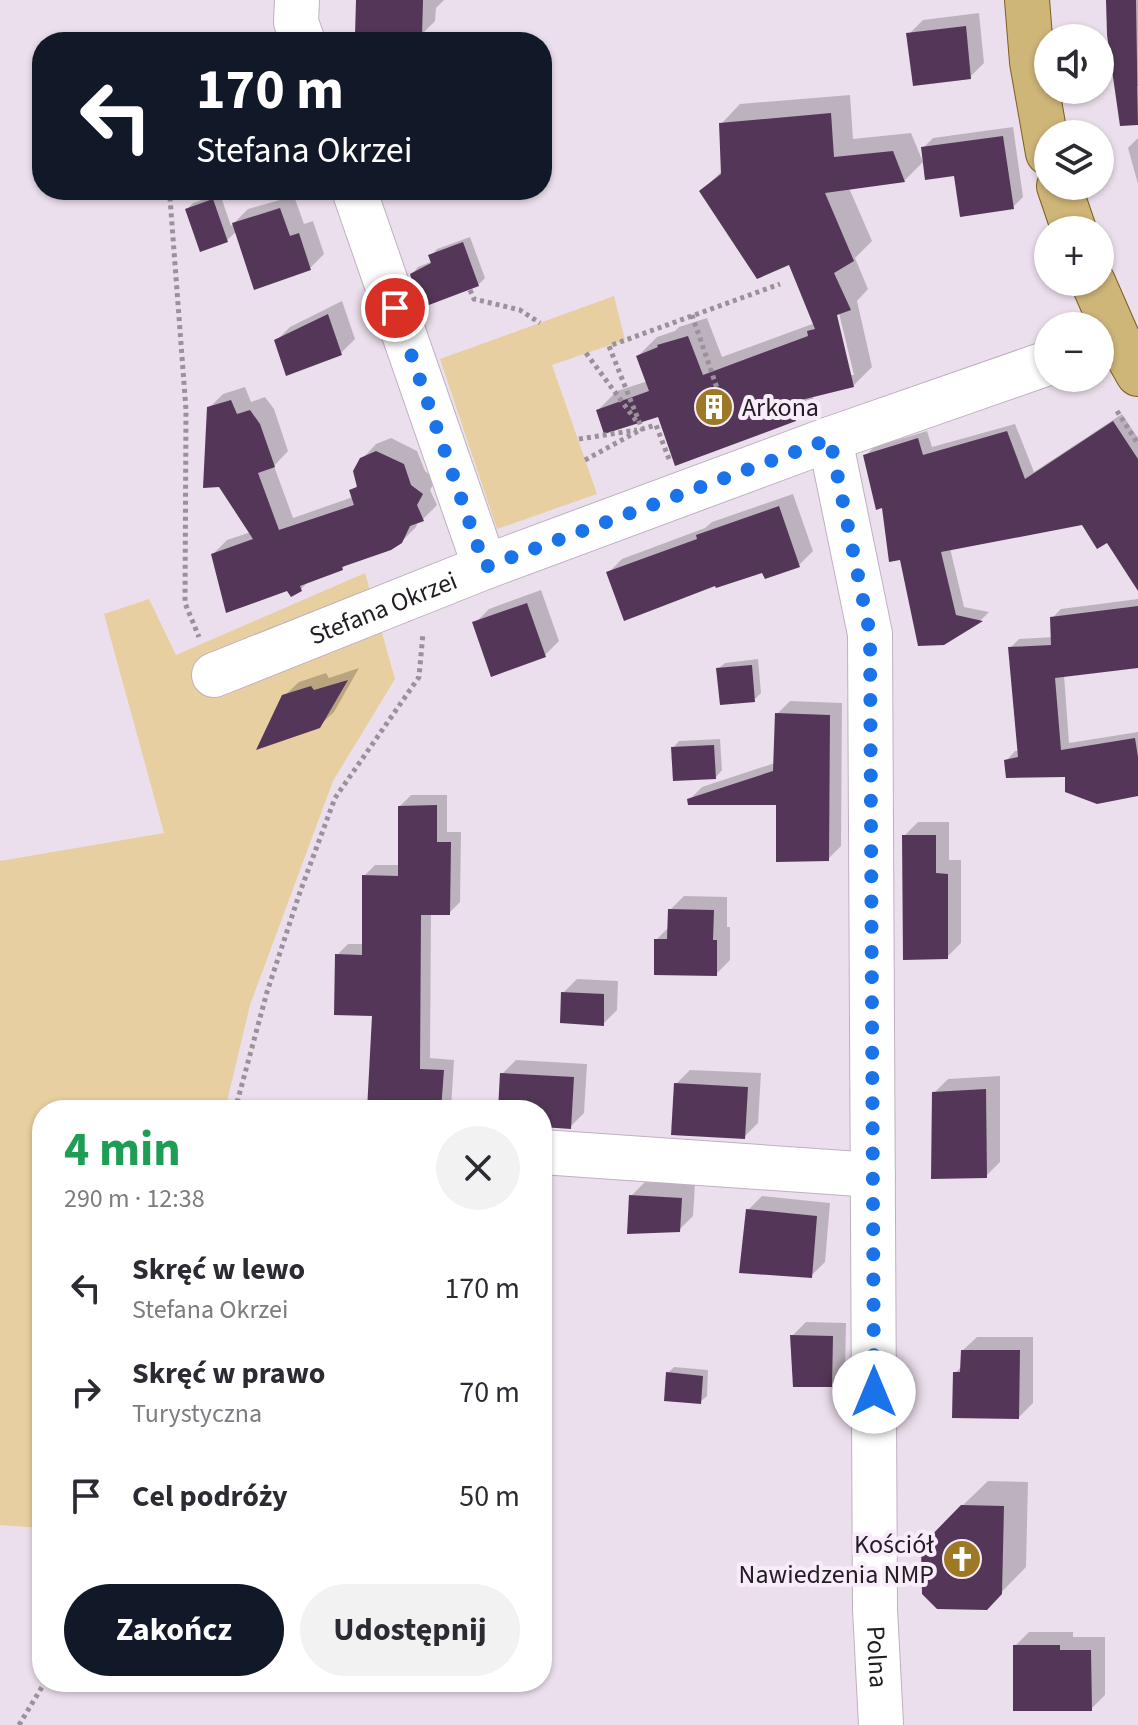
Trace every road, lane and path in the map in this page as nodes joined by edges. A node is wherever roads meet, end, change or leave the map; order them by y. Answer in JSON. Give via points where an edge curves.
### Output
{"nodes":[{"id":1,"x":297,"y":0,"type":"edge"},
{"id":2,"x":1027,"y":0,"type":"edge"},
{"id":3,"x":300,"y":32,"type":"edge"},
{"id":4,"x":1042,"y":120,"type":"edge"},
{"id":5,"x":170,"y":200,"type":"edge"},
{"id":6,"x":357,"y":200,"type":"edge"},
{"id":7,"x":780,"y":284,"type":"dead end"},
{"id":8,"x":470,"y":290,"type":"dead end"},
{"id":9,"x":692,"y":315,"type":"junction"},
{"id":10,"x":540,"y":323,"type":"dead end"},
{"id":11,"x":1114,"y":347,"type":"edge"},
{"id":12,"x":586,"y":353,"type":"dead end"},
{"id":13,"x":1034,"y":368,"type":"edge"},
{"id":14,"x":1138,"y":374,"type":"edge"},
{"id":15,"x":718,"y":391,"type":"dead end"},
{"id":16,"x":642,"y":429,"type":"junction"},
{"id":17,"x":579,"y":439,"type":"dead end"},
{"id":18,"x":830,"y":439,"type":"junction"},
{"id":19,"x":585,"y":460,"type":"dead end"},
{"id":20,"x":672,"y":467,"type":"dead end"},
{"id":21,"x":485,"y":567,"type":"junction"},
{"id":22,"x":427,"y":591,"type":"junction"},
{"id":23,"x":214,"y":675,"type":"joint"},
{"id":24,"x":238,"y":1100,"type":"edge"},
{"id":25,"x":552,"y":1153,"type":"edge"},
{"id":26,"x":873,"y":1175,"type":"junction"},
{"id":27,"x":39,"y":1692,"type":"edge"},
{"id":28,"x":19,"y":1725,"type":"edge"},
{"id":29,"x":881,"y":1725,"type":"edge"}],
"edges":[{"from":1,"to":3,"type":"street"},
{"from":2,"to":4,"type":"main road"},
{"from":5,"to":23,"type":"path","via":[[186,410],[185,603]]},
{"from":6,"to":21,"type":"street"},
{"from":7,"to":9,"type":"path"},
{"from":8,"to":10,"type":"path","via":[[474,299],[520,310]]},
{"from":9,"to":15,"type":"path"},
{"from":9,"to":16,"type":"path","via":[[609,346]]},
{"from":11,"to":14,"type":"main road"},
{"from":12,"to":16,"type":"path"},
{"from":13,"to":18,"type":"street","name":"Stefana Okrzei"},
{"from":16,"to":17,"type":"path"},
{"from":16,"to":19,"type":"path"},
{"from":16,"to":20,"type":"path","via":[[658,425]]},
{"from":18,"to":21,"type":"street","name":"Stefana Okrzei"},
{"from":18,"to":26,"type":"street","name":"Polna","via":[[870,634]]},
{"from":21,"to":22,"type":"street","name":"Stefana Okrzei"},
{"from":22,"to":23,"type":"street","name":"Stefana Okrzei"},
{"from":22,"to":24,"type":"path","via":[[419,677],[335,798],[267,992]]},
{"from":25,"to":26,"type":"street"},
{"from":26,"to":29,"type":"street","name":"Polna","via":[[875,1609]]},
{"from":27,"to":28,"type":"path"}]}
